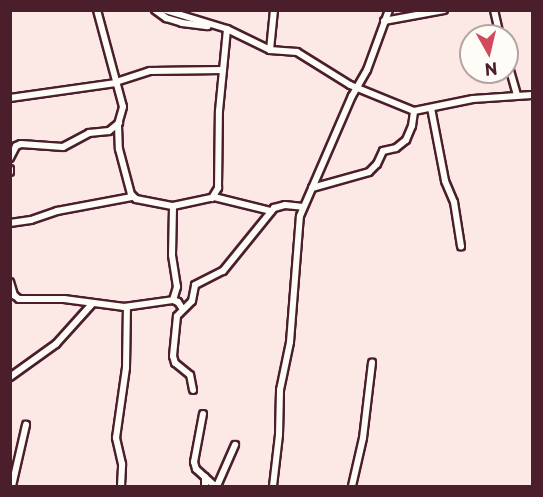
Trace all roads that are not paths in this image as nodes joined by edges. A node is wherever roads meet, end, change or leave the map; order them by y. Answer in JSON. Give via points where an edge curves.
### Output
{"nodes":[{"id":1,"x":97,"y":10,"type":"edge"},
{"id":2,"x":155,"y":10,"type":"edge"},
{"id":3,"x":165,"y":10,"type":"edge"},
{"id":4,"x":273,"y":10,"type":"edge"},
{"id":5,"x":389,"y":10,"type":"edge"},
{"id":6,"x":444,"y":10,"type":"edge"},
{"id":7,"x":384,"y":21,"type":"junction"},
{"id":8,"x":217,"y":26,"type":"junction"},
{"id":9,"x":227,"y":29,"type":"junction"},
{"id":10,"x":270,"y":50,"type":"junction"},
{"id":11,"x":223,"y":70,"type":"junction"},
{"id":12,"x":116,"y":83,"type":"junction"},
{"id":13,"x":514,"y":84,"type":"edge"},
{"id":14,"x":356,"y":88,"type":"junction"},
{"id":15,"x":532,"y":95,"type":"edge"},
{"id":16,"x":517,"y":96,"type":"junction"},
{"id":17,"x":10,"y":98,"type":"edge"},
{"id":18,"x":432,"y":108,"type":"junction"},
{"id":19,"x":414,"y":111,"type":"junction"},
{"id":20,"x":119,"y":122,"type":"junction"},
{"id":21,"x":10,"y":158,"type":"edge"},
{"id":22,"x":310,"y":189,"type":"junction"},
{"id":23,"x":132,"y":197,"type":"junction"},
{"id":24,"x":214,"y":197,"type":"junction"},
{"id":25,"x":173,"y":206,"type":"junction"},
{"id":26,"x":303,"y":207,"type":"junction"},
{"id":27,"x":271,"y":211,"type":"junction"},
{"id":28,"x":10,"y":223,"type":"edge"},
{"id":29,"x":461,"y":246,"type":"dead end"},
{"id":30,"x":10,"y":282,"type":"edge"},
{"id":31,"x":173,"y":300,"type":"junction"},
{"id":32,"x":92,"y":303,"type":"junction"},
{"id":33,"x":128,"y":307,"type":"junction"},
{"id":34,"x":182,"y":308,"type":"junction"},
{"id":35,"x":372,"y":363,"type":"dead end"},
{"id":36,"x":10,"y":377,"type":"edge"},
{"id":37,"x":193,"y":390,"type":"dead end"},
{"id":38,"x":203,"y":414,"type":"dead end"},
{"id":39,"x":26,"y":425,"type":"dead end"},
{"id":40,"x":235,"y":446,"type":"dead end"},
{"id":41,"x":205,"y":477,"type":"junction"},
{"id":42,"x":12,"y":486,"type":"edge"},
{"id":43,"x":121,"y":486,"type":"edge"},
{"id":44,"x":205,"y":486,"type":"edge"},
{"id":45,"x":216,"y":486,"type":"edge"},
{"id":46,"x":273,"y":486,"type":"edge"},
{"id":47,"x":352,"y":486,"type":"edge"}],
"edges":[{"from":1,"to":12,"type":"street"},
{"from":2,"to":8,"type":"street","via":[[182,23]]},
{"from":3,"to":8,"type":"street"},
{"from":4,"to":10,"type":"street"},
{"from":5,"to":7,"type":"street"},
{"from":6,"to":7,"type":"street"},
{"from":7,"to":14,"type":"street","via":[[367,70]]},
{"from":8,"to":9,"type":"street"},
{"from":9,"to":10,"type":"street"},
{"from":9,"to":11,"type":"street"},
{"from":10,"to":14,"type":"street","via":[[300,53]]},
{"from":11,"to":12,"type":"street","via":[[150,71]]},
{"from":11,"to":24,"type":"street","via":[[220,165]]},
{"from":12,"to":17,"type":"street"},
{"from":12,"to":20,"type":"street","via":[[123,110]]},
{"from":13,"to":16,"type":"street"},
{"from":14,"to":19,"type":"street"},
{"from":14,"to":22,"type":"street","via":[[325,164]]},
{"from":15,"to":16,"type":"street"},
{"from":16,"to":18,"type":"street","via":[[473,99]]},
{"from":18,"to":19,"type":"street"},
{"from":18,"to":29,"type":"street"},
{"from":19,"to":22,"type":"street","via":[[406,140],[383,151],[369,172]]},
{"from":20,"to":21,"type":"street","via":[[108,131],[89,133],[63,147],[21,144]]},
{"from":20,"to":23,"type":"street","via":[[120,158]]},
{"from":22,"to":26,"type":"street"},
{"from":23,"to":25,"type":"street"},
{"from":23,"to":28,"type":"street"},
{"from":24,"to":25,"type":"street"},
{"from":24,"to":27,"type":"street"},
{"from":25,"to":31,"type":"street","via":[[172,255],[177,287]]},
{"from":26,"to":27,"type":"street","via":[[285,205]]},
{"from":26,"to":46,"type":"street","via":[[295,261],[291,342],[280,390]]},
{"from":27,"to":34,"type":"street","via":[[223,271],[195,285],[192,301]]},
{"from":30,"to":32,"type":"street","via":[[19,299]]},
{"from":31,"to":33,"type":"street"},
{"from":31,"to":34,"type":"street"},
{"from":32,"to":33,"type":"street"},
{"from":32,"to":36,"type":"street","via":[[56,344]]},
{"from":33,"to":43,"type":"street","via":[[126,368],[116,438],[122,464]]},
{"from":34,"to":37,"type":"street","via":[[177,316],[173,359],[190,375]]},
{"from":35,"to":47,"type":"street","via":[[363,438]]},
{"from":38,"to":41,"type":"street","via":[[194,462]]},
{"from":39,"to":42,"type":"street"},
{"from":40,"to":45,"type":"street"},
{"from":41,"to":44,"type":"street"},
{"from":41,"to":45,"type":"street"}]}
